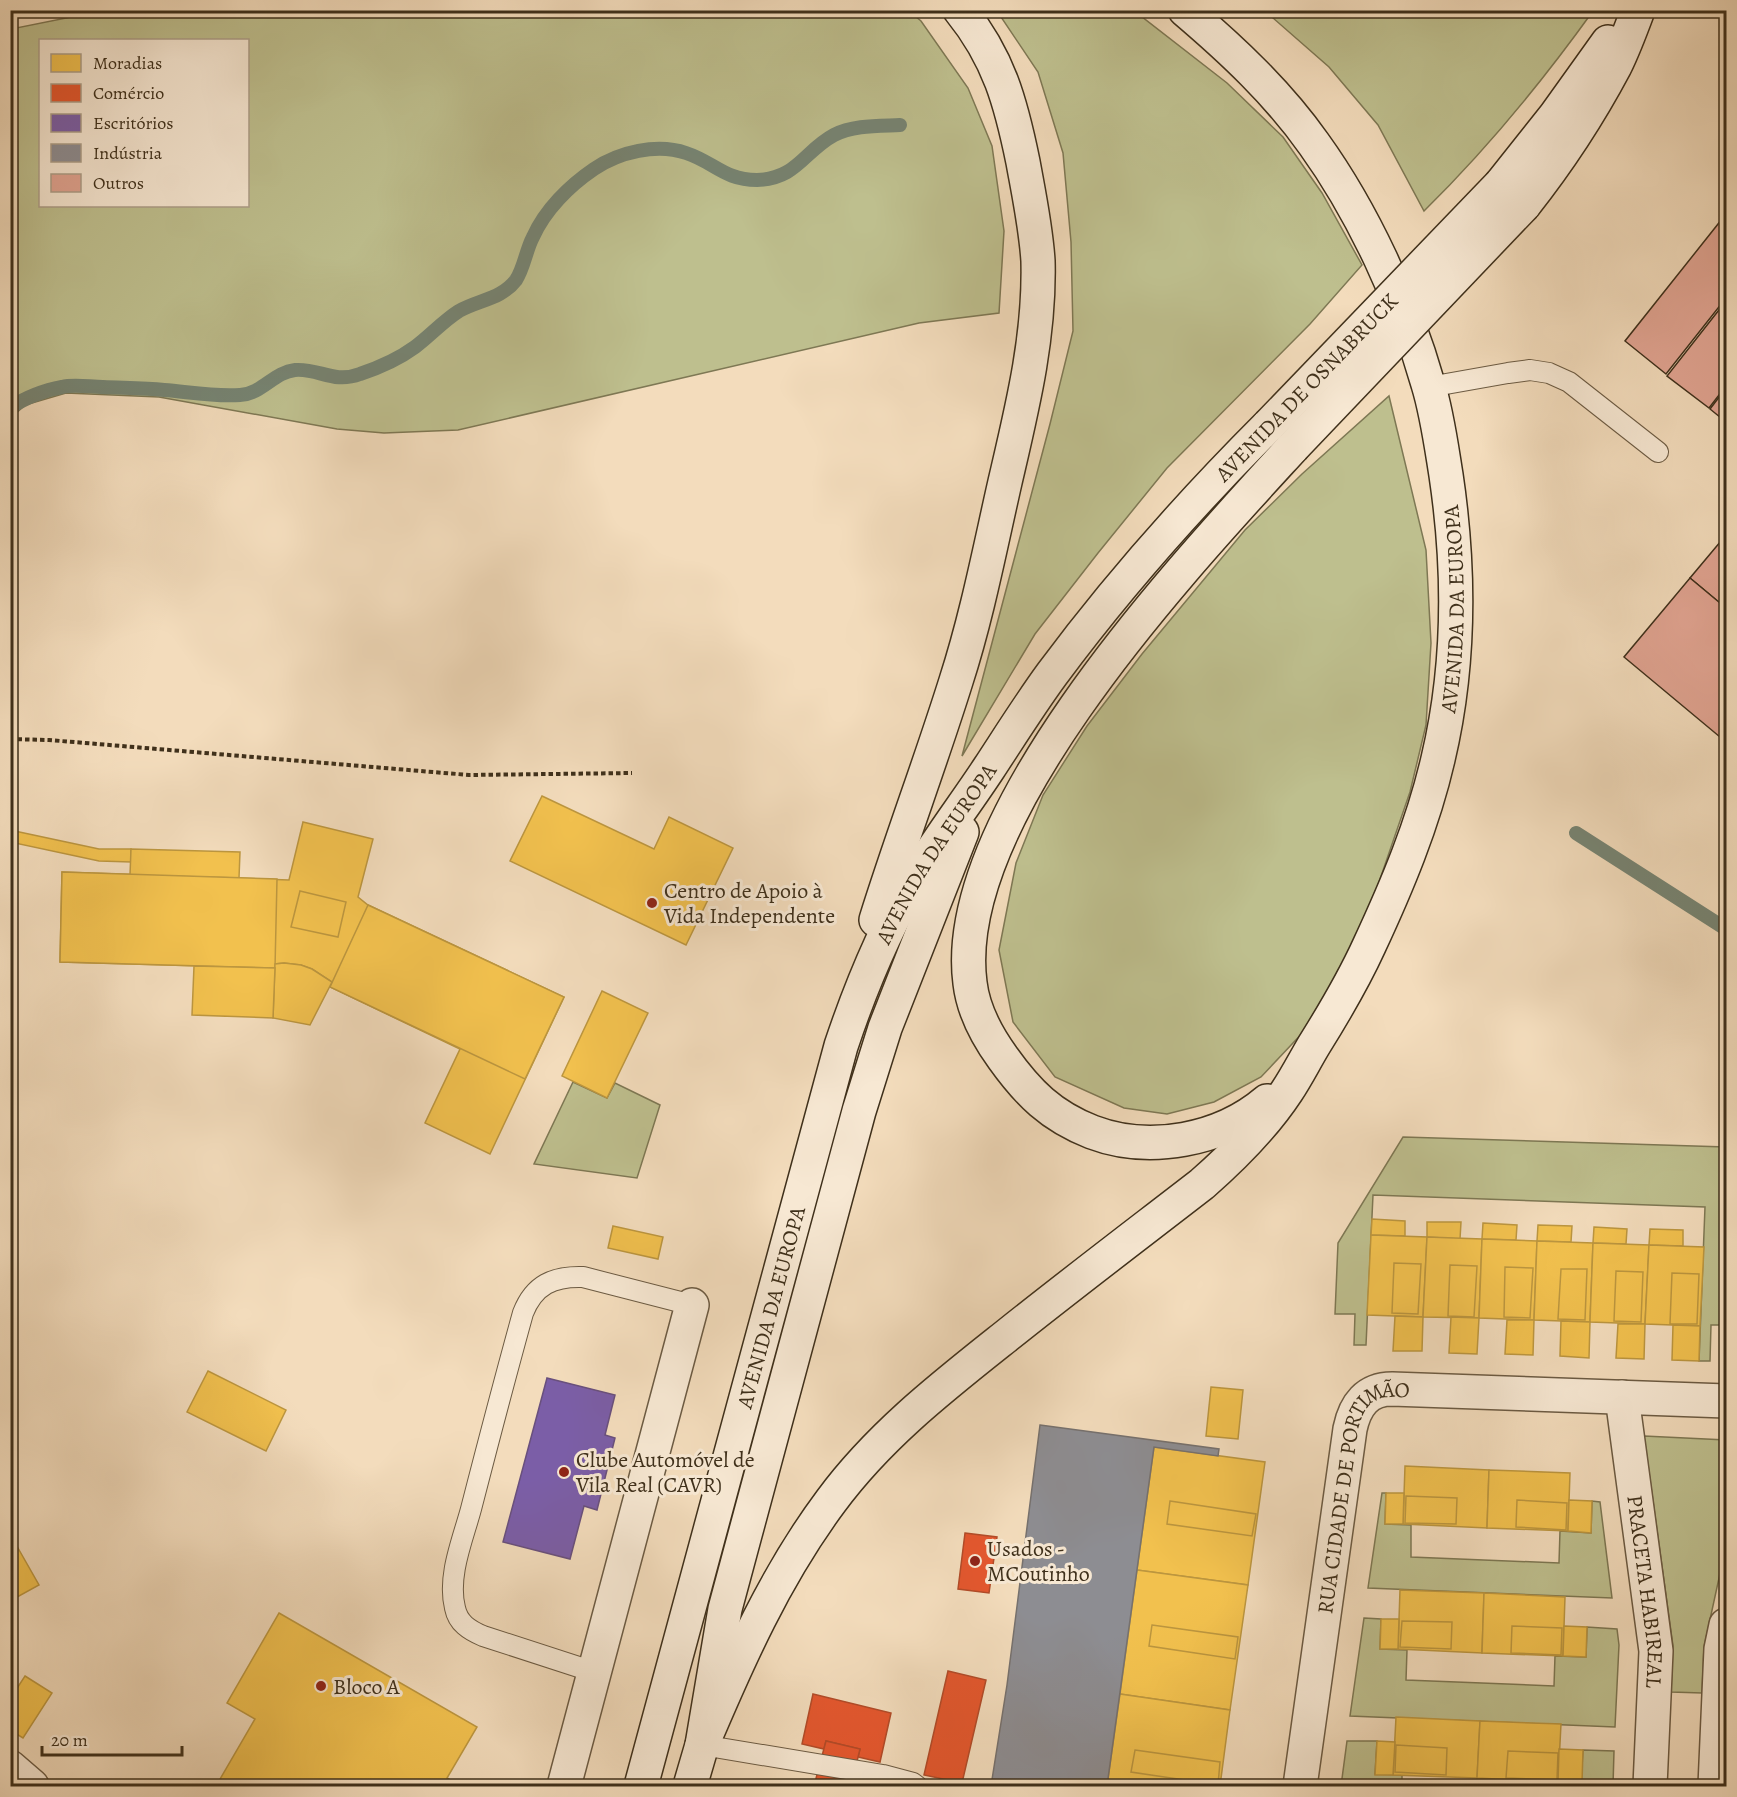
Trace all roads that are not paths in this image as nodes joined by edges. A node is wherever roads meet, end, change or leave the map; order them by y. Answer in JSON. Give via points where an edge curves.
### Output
{"nodes":[{"id":1,"x":960,"y":10,"type":"edge"},
{"id":2,"x":1185,"y":10,"type":"edge"},
{"id":3,"x":1630,"y":10,"type":"edge"},
{"id":4,"x":1638,"y":10,"type":"edge"},
{"id":5,"x":1513,"y":195,"type":"junction"},
{"id":6,"x":1429,"y":387,"type":"junction"},
{"id":7,"x":1281,"y":436,"type":"junction"},
{"id":8,"x":1658,"y":452,"type":"dead end"},
{"id":9,"x":989,"y":768,"type":"junction"},
{"id":10,"x":841,"y":1046,"type":"junction"},
{"id":11,"x":1314,"y":1046,"type":"junction"},
{"id":12,"x":692,"y":1305,"type":"joint"},
{"id":13,"x":1622,"y":1397,"type":"junction"},
{"id":14,"x":1726,"y":1401,"type":"edge"},
{"id":15,"x":1726,"y":1625,"type":"edge"},
{"id":16,"x":594,"y":1672,"type":"junction"},
{"id":17,"x":702,"y":1745,"type":"junction"},
{"id":18,"x":10,"y":1767,"type":"edge"},
{"id":19,"x":32,"y":1786,"type":"edge"},
{"id":20,"x":564,"y":1786,"type":"edge"},
{"id":21,"x":641,"y":1786,"type":"edge"},
{"id":22,"x":690,"y":1786,"type":"edge"},
{"id":23,"x":917,"y":1786,"type":"edge"},
{"id":24,"x":1300,"y":1786,"type":"edge"},
{"id":25,"x":1650,"y":1786,"type":"edge"},
{"id":26,"x":1715,"y":1786,"type":"edge"}],
"edges":[{"from":1,"to":10,"type":"main road","via":[[991,57],[1012,111],[1035,229],[1035,330],[1025,395],[970,634],[882,901]]},
{"from":2,"to":6,"type":"main road","name":"AVENIDA DA EUROPA","via":[[1254,73],[1293,116],[1330,167],[1378,257]]},
{"from":3,"to":5,"type":"main road","name":"AVENIDA DE OSNABRUCK","via":[[1555,116]]},
{"from":4,"to":5,"type":"main road","via":[[1616,64],[1584,121],[1548,174]]},
{"from":5,"to":7,"type":"main road","name":"AVENIDA DE OSNABRUCK","bridge":true},
{"from":6,"to":8,"type":"lane","via":[[1530,370],[1549,373],[1569,382]]},
{"from":6,"to":11,"type":"main road","name":"AVENIDA DA EUROPA","via":[[1448,488],[1455,565],[1454,653],[1448,706],[1425,808],[1408,856],[1356,974]]},
{"from":7,"to":9,"type":"main road","name":"AVENIDA DE OSNABRUCK","via":[[1223,472],[1131,574],[1053,673]]},
{"from":7,"to":11,"type":"main road","via":[[1220,526],[1087,692],[1028,781],[983,879],[971,932],[970,984],[979,1016],[996,1049],[1017,1077],[1041,1103],[1070,1123],[1102,1135],[1169,1141],[1201,1136],[1230,1125],[1255,1111],[1278,1091]]},
{"from":9,"to":10,"type":"main road","name":"AVENIDA DA EUROPA","via":[[929,856],[892,921],[868,970]]},
{"from":9,"to":17,"type":"main road","name":"AVENIDA DA EUROPA","via":[[897,995],[862,1101],[725,1609]]},
{"from":10,"to":21,"type":"main road","name":"AVENIDA DA EUROPA"},
{"from":11,"to":17,"type":"main road","via":[[1286,1093],[1237,1153],[927,1399],[855,1471],[809,1531],[774,1590],[740,1656]]},
{"from":12,"to":16,"type":"main road"},
{"from":12,"to":16,"type":"lane","via":[[583,1277],[569,1276],[538,1288],[523,1313],[485,1454],[455,1571],[454,1608],[460,1620],[483,1636]]},
{"from":13,"to":14,"type":"main road","name":"RUA CIDADE DE PORTIMÃO"},
{"from":13,"to":24,"type":"main road","name":"RUA CIDADE DE PORTIMÃO","via":[[1387,1389],[1368,1395],[1359,1404],[1350,1429]]},
{"from":13,"to":25,"type":"main road","name":"PRACETA HABIREAL","via":[[1656,1651]]},
{"from":15,"to":26,"type":"main road","via":[[1721,1649]]},
{"from":16,"to":20,"type":"main road"},
{"from":17,"to":22,"type":"main road","name":"AVENIDA DA EUROPA"},
{"from":17,"to":23,"type":"lane","via":[[883,1775]]},
{"from":18,"to":19,"type":"main road"}]}
